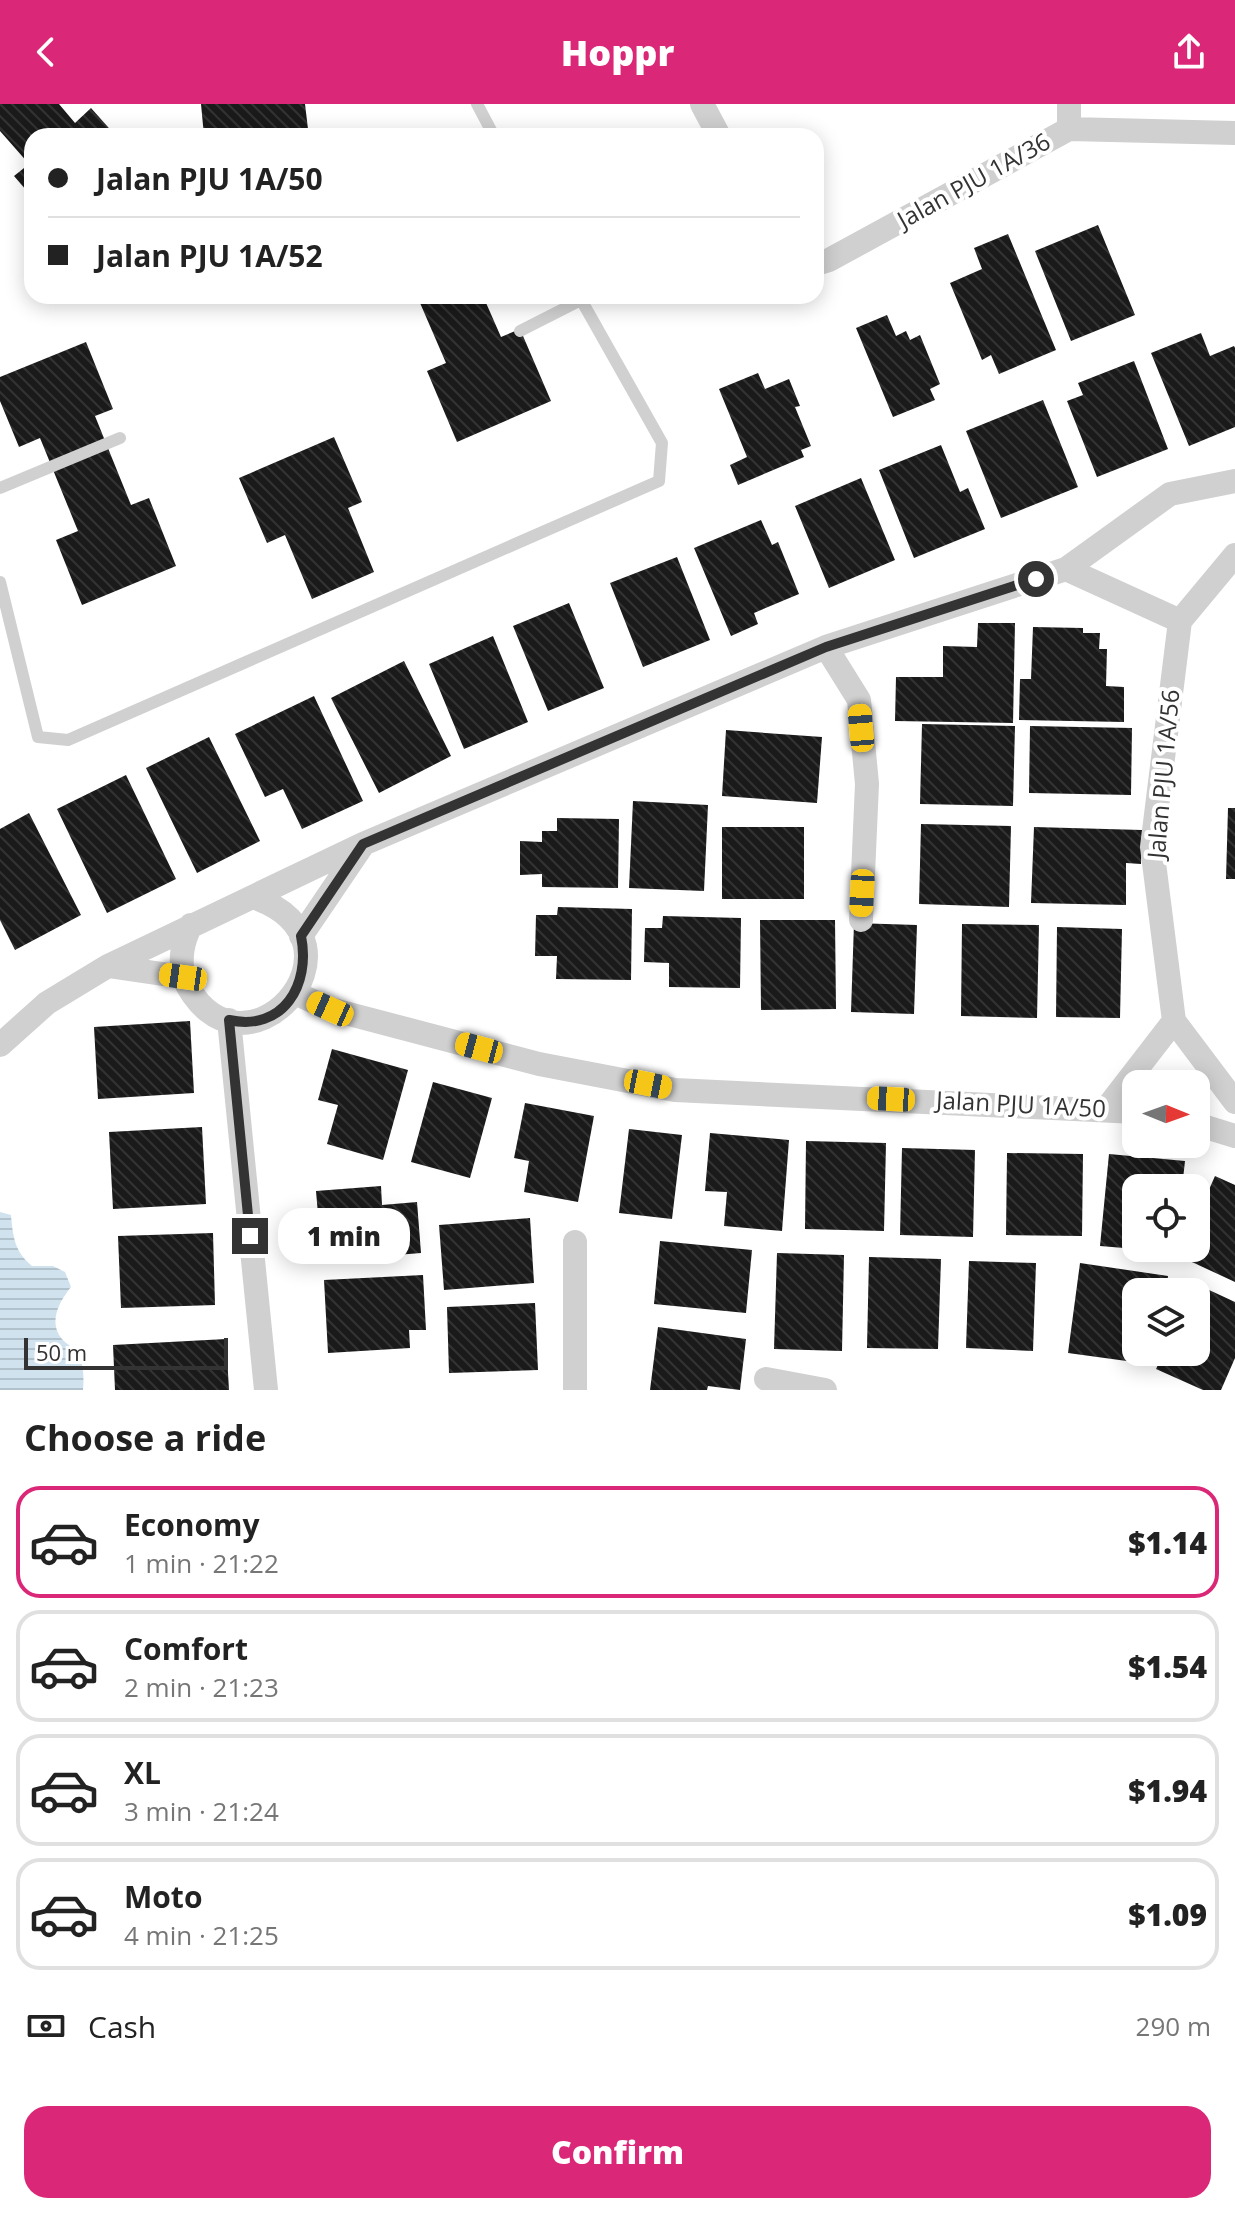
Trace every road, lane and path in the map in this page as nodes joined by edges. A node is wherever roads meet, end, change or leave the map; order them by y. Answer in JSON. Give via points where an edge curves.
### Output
{"nodes":[{"id":1,"x":477,"y":104,"type":"edge"},
{"id":2,"x":702,"y":104,"type":"edge"},
{"id":3,"x":1069,"y":104,"type":"edge"},
{"id":4,"x":490,"y":128,"type":"edge"},
{"id":5,"x":715,"y":128,"type":"edge"},
{"id":6,"x":1069,"y":129,"type":"junction"},
{"id":7,"x":1235,"y":133,"type":"edge"},
{"id":8,"x":824,"y":262,"type":"edge"},
{"id":9,"x":569,"y":304,"type":"edge"},
{"id":10,"x":583,"y":304,"type":"edge"},
{"id":11,"x":520,"y":331,"type":"dead end"},
{"id":12,"x":120,"y":438,"type":"dead end"},
{"id":13,"x":1235,"y":481,"type":"edge"},
{"id":14,"x":0,"y":488,"type":"edge"},
{"id":15,"x":1235,"y":555,"type":"edge"},
{"id":16,"x":1066,"y":569,"type":"junction"},
{"id":17,"x":0,"y":582,"type":"edge"},
{"id":18,"x":1180,"y":621,"type":"junction"},
{"id":19,"x":826,"y":647,"type":"junction"},
{"id":20,"x":363,"y":844,"type":"junction"},
{"id":21,"x":253,"y":897,"type":"junction"},
{"id":22,"x":861,"y":920,"type":"dead end"},
{"id":23,"x":191,"y":925,"type":"junction"},
{"id":24,"x":301,"y":936,"type":"junction"},
{"id":25,"x":108,"y":966,"type":"junction"},
{"id":26,"x":183,"y":977,"type":"junction"},
{"id":27,"x":295,"y":993,"type":"junction"},
{"id":28,"x":229,"y":1020,"type":"junction"},
{"id":29,"x":1174,"y":1021,"type":"junction"},
{"id":30,"x":0,"y":1045,"type":"edge"},
{"id":31,"x":1235,"y":1102,"type":"edge"},
{"id":32,"x":1106,"y":1109,"type":"junction"},
{"id":33,"x":1122,"y":1111,"type":"edge"},
{"id":34,"x":1210,"y":1128,"type":"edge"},
{"id":35,"x":1235,"y":1136,"type":"edge"},
{"id":36,"x":575,"y":1242,"type":"dead end"},
{"id":37,"x":766,"y":1379,"type":"dead end"},
{"id":38,"x":266,"y":1390,"type":"edge"},
{"id":39,"x":575,"y":1390,"type":"edge"},
{"id":40,"x":825,"y":1390,"type":"edge"}],
"edges":[{"from":1,"to":4,"type":"lane"},
{"from":2,"to":5,"type":"street"},
{"from":3,"to":6,"type":"street"},
{"from":6,"to":7,"type":"street","name":"Jalan PJU 1A/36"},
{"from":6,"to":8,"type":"street","name":"Jalan PJU 1A/36"},
{"from":9,"to":11,"type":"lane"},
{"from":10,"to":17,"type":"lane","via":[[662,443],[659,481],[68,740],[38,737]]},
{"from":12,"to":14,"type":"lane"},
{"from":13,"to":16,"type":"street","via":[[1170,494]]},
{"from":15,"to":18,"type":"street"},
{"from":16,"to":18,"type":"street"},
{"from":16,"to":19,"type":"street"},
{"from":18,"to":29,"type":"street","name":"Jalan PJU 1A/56","via":[[1152,847]]},
{"from":19,"to":20,"type":"street"},
{"from":19,"to":22,"type":"street","via":[[859,700],[867,784]]},
{"from":20,"to":21,"type":"street"},
{"from":20,"to":24,"type":"street"},
{"from":21,"to":23,"type":"street"},
{"from":21,"to":24,"type":"street","via":[[273,904]]},
{"from":23,"to":25,"type":"street"},
{"from":23,"to":26,"type":"street","via":[[180,957]]},
{"from":24,"to":27,"type":"street","via":[[305,957]]},
{"from":25,"to":26,"type":"street"},
{"from":25,"to":30,"type":"street","via":[[47,1003]]},
{"from":26,"to":28,"type":"street","via":[[203,1008]]},
{"from":27,"to":28,"type":"street","via":[[276,1012],[258,1020]]},
{"from":27,"to":32,"type":"street","name":"Jalan PJU 1A/50","via":[[330,1009],[539,1064],[675,1090]]},
{"from":28,"to":38,"type":"street"},
{"from":29,"to":31,"type":"street"},
{"from":29,"to":32,"type":"street"},
{"from":32,"to":33,"type":"street","name":"Jalan PJU 1A/50"},
{"from":34,"to":35,"type":"street"},
{"from":36,"to":39,"type":"street"},
{"from":37,"to":40,"type":"street"}]}
